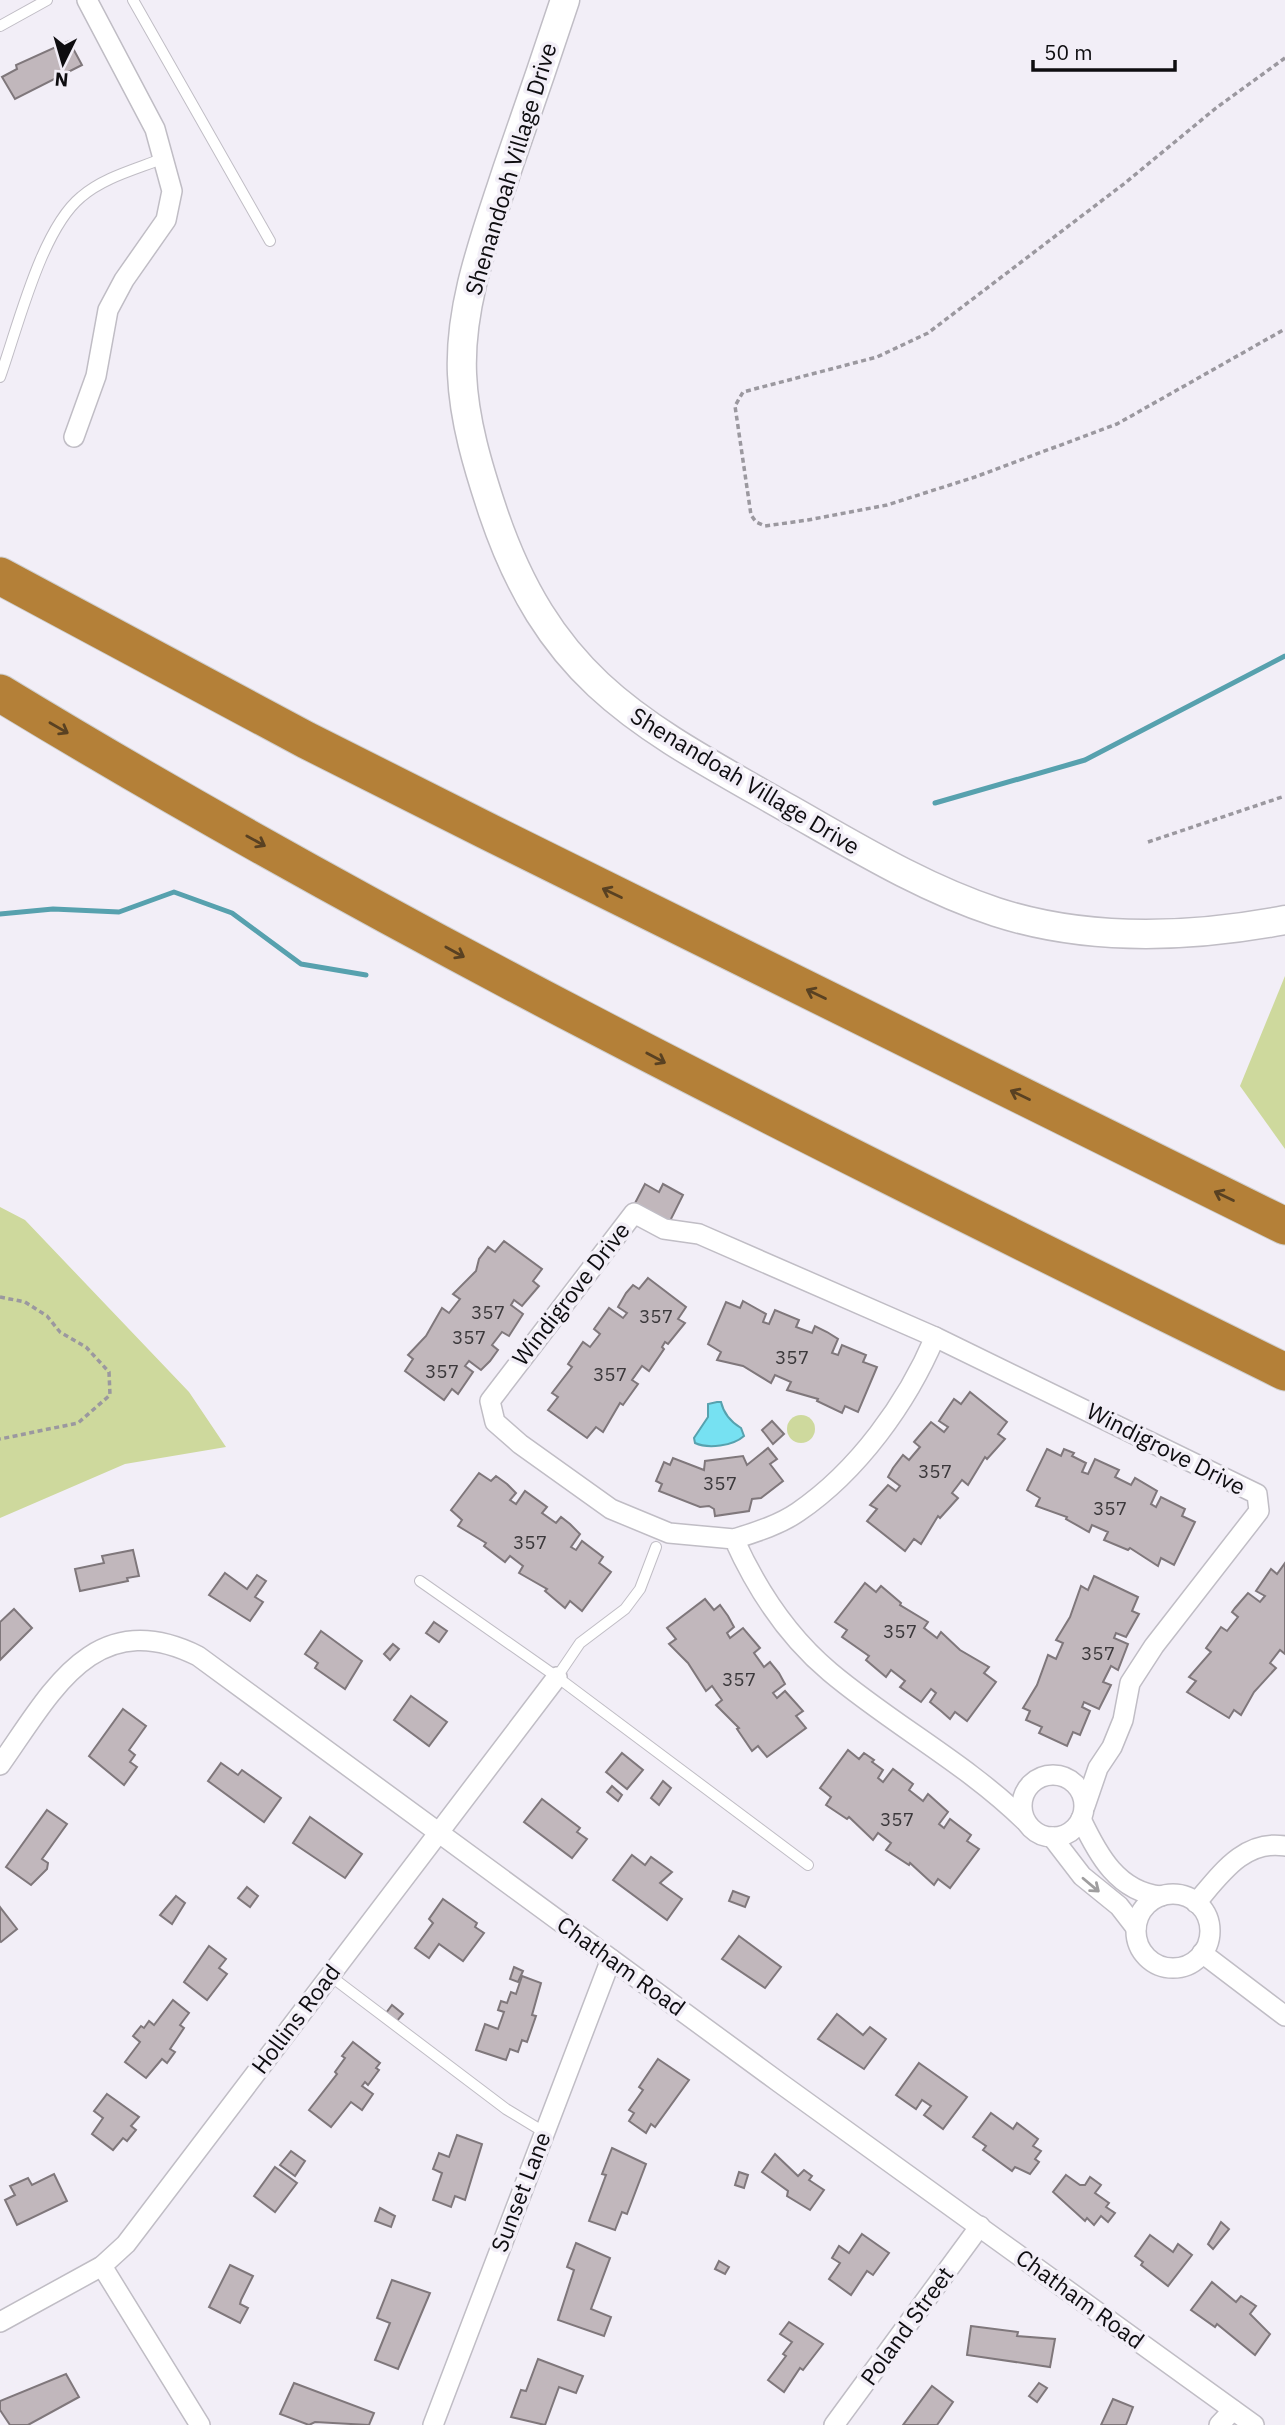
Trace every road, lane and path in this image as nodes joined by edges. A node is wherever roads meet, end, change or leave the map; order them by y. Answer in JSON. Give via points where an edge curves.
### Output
{"nodes":[{"id":1,"x":47,"y":0,"type":"edge"},
{"id":2,"x":88,"y":0,"type":"edge"},
{"id":3,"x":133,"y":0,"type":"edge"},
{"id":4,"x":565,"y":0,"type":"edge"},
{"id":5,"x":0,"y":26,"type":"edge"},
{"id":6,"x":1285,"y":58,"type":"edge"},
{"id":7,"x":165,"y":158,"type":"junction"},
{"id":8,"x":271,"y":241,"type":"dead end"},
{"id":9,"x":1285,"y":329,"type":"edge"},
{"id":10,"x":0,"y":377,"type":"edge"},
{"id":11,"x":74,"y":437,"type":"dead end"},
{"id":12,"x":0,"y":576,"type":"edge"},
{"id":13,"x":0,"y":693,"type":"edge"},
{"id":14,"x":1285,"y":796,"type":"edge"},
{"id":15,"x":1148,"y":842,"type":"dead end"},
{"id":16,"x":1285,"y":920,"type":"edge"},
{"id":17,"x":1285,"y":1226,"type":"edge"},
{"id":18,"x":0,"y":1297,"type":"edge"},
{"id":19,"x":935,"y":1337,"type":"junction"},
{"id":20,"x":1285,"y":1372,"type":"edge"},
{"id":21,"x":0,"y":1439,"type":"edge"},
{"id":22,"x":734,"y":1539,"type":"junction"},
{"id":23,"x":656,"y":1547,"type":"dead end"},
{"id":24,"x":420,"y":1581,"type":"dead end"},
{"id":25,"x":557,"y":1676,"type":"junction"},
{"id":26,"x":0,"y":1765,"type":"edge"},
{"id":27,"x":1098,"y":1768,"type":"junction"},
{"id":28,"x":1067,"y":1777,"type":"junction"},
{"id":29,"x":1028,"y":1787,"type":"junction"},
{"id":30,"x":993,"y":1791,"type":"junction"},
{"id":31,"x":1083,"y":1812,"type":"junction"},
{"id":32,"x":1025,"y":1821,"type":"junction"},
{"id":33,"x":440,"y":1832,"type":"junction"},
{"id":34,"x":1052,"y":1837,"type":"junction"},
{"id":35,"x":1285,"y":1846,"type":"edge"},
{"id":36,"x":808,"y":1865,"type":"dead end"},
{"id":37,"x":1161,"y":1896,"type":"junction"},
{"id":38,"x":1196,"y":1903,"type":"junction"},
{"id":39,"x":1136,"y":1928,"type":"junction"},
{"id":40,"x":1202,"y":1953,"type":"junction"},
{"id":41,"x":611,"y":1959,"type":"junction"},
{"id":42,"x":329,"y":1975,"type":"junction"},
{"id":43,"x":1285,"y":2016,"type":"edge"},
{"id":44,"x":544,"y":2132,"type":"junction"},
{"id":45,"x":980,"y":2226,"type":"junction"},
{"id":46,"x":102,"y":2266,"type":"junction"},
{"id":47,"x":0,"y":2322,"type":"edge"},
{"id":48,"x":1233,"y":2410,"type":"junction"},
{"id":49,"x":200,"y":2425,"type":"edge"},
{"id":50,"x":433,"y":2425,"type":"edge"},
{"id":51,"x":834,"y":2425,"type":"edge"},
{"id":52,"x":1219,"y":2425,"type":"edge"},
{"id":53,"x":1254,"y":2425,"type":"edge"}],
"edges":[{"from":1,"to":5,"type":"lane"},
{"from":2,"to":7,"type":"street"},
{"from":3,"to":8,"type":"lane"},
{"from":4,"to":16,"type":"street","name":"Shenandoah Village Drive","via":[[484,240],[466,316],[462,373],[471,437],[496,523],[532,603],[570,659],[630,713],[681,748],[882,862],[966,901],[1034,922],[1108,934],[1184,932]]},
{"from":6,"to":9,"type":"path","via":[[928,333],[877,357],[743,392],[735,406],[751,515],[765,526],[808,520],[887,505],[975,477],[1117,424]]},
{"from":7,"to":10,"type":"lane","via":[[100,184],[66,212],[41,261]]},
{"from":7,"to":11,"type":"street","via":[[172,191],[166,220],[108,310],[96,376]]},
{"from":17,"to":12,"type":"highway","one_way":true,"via":[[306,740]]},
{"from":13,"to":20,"type":"highway","one_way":true,"via":[[538,997]]},
{"from":14,"to":15,"type":"path"},
{"from":18,"to":21,"type":"path","via":[[25,1302],[86,1347],[109,1372],[110,1395],[78,1423]]},
{"from":19,"to":22,"type":"street","name":"Windigrove Drive","via":[[918,1378],[848,1470],[797,1513]]},
{"from":19,"to":22,"type":"street","name":"Windigrove Drive","via":[[699,1234],[664,1229],[634,1213],[491,1401],[495,1422],[611,1509],[669,1533]]},
{"from":19,"to":27,"type":"street","name":"Windigrove Drive","via":[[1257,1494],[1259,1511],[1130,1684],[1123,1720]]},
{"from":22,"to":30,"type":"street","via":[[753,1581],[776,1614],[829,1671]]},
{"from":23,"to":25,"type":"lane","via":[[640,1590],[625,1609],[580,1643]]},
{"from":24,"to":25,"type":"lane"},
{"from":25,"to":33,"type":"street","name":"Hollins Road"},
{"from":25,"to":36,"type":"lane"},
{"from":26,"to":33,"type":"street","name":"Chatham Road","via":[[62,1677],[79,1661],[118,1643],[162,1642],[198,1656]]},
{"from":27,"to":28,"type":"street"},
{"from":27,"to":31,"type":"street","name":"Windigrove Drive"},
{"from":28,"to":29,"type":"street","via":[[1042,1776]]},
{"from":28,"to":31,"type":"street","via":[[1079,1788]]},
{"from":29,"to":30,"type":"street"},
{"from":29,"to":32,"type":"street"},
{"from":30,"to":32,"type":"street"},
{"from":31,"to":34,"type":"street","via":[[1065,1835]]},
{"from":31,"to":37,"type":"street","via":[[1097,1853],[1121,1880],[1144,1895]]},
{"from":32,"to":34,"type":"street","via":[[1038,1834]]},
{"from":33,"to":41,"type":"street","name":"Chatham Road"},
{"from":33,"to":42,"type":"street","name":"Hollins Road"},
{"from":34,"to":39,"type":"street","one_way":true,"via":[[1082,1877],[1119,1906]]},
{"from":35,"to":38,"type":"street","via":[[1272,1844],[1243,1854]]},
{"from":37,"to":38,"type":"street","via":[[1185,1896]]},
{"from":37,"to":39,"type":"street","via":[[1144,1908]]},
{"from":38,"to":40,"type":"street","via":[[1210,1926]]},
{"from":39,"to":40,"type":"street","via":[[1142,1950],[1160,1965],[1183,1966]]},
{"from":40,"to":43,"type":"street"},
{"from":41,"to":44,"type":"street","name":"Sunset Lane"},
{"from":41,"to":45,"type":"street","name":"Chatham Road"},
{"from":42,"to":44,"type":"lane","via":[[506,2109]]},
{"from":42,"to":46,"type":"street","name":"Hollins Road","via":[[126,2244]]},
{"from":44,"to":50,"type":"street","name":"Sunset Lane"},
{"from":45,"to":48,"type":"street","name":"Chatham Road"},
{"from":45,"to":51,"type":"street","name":"Poland Street"},
{"from":46,"to":47,"type":"street","name":"Hollins Road"},
{"from":46,"to":49,"type":"street"},
{"from":48,"to":52,"type":"street"},
{"from":48,"to":53,"type":"street","name":"Chatham Road"}]}
